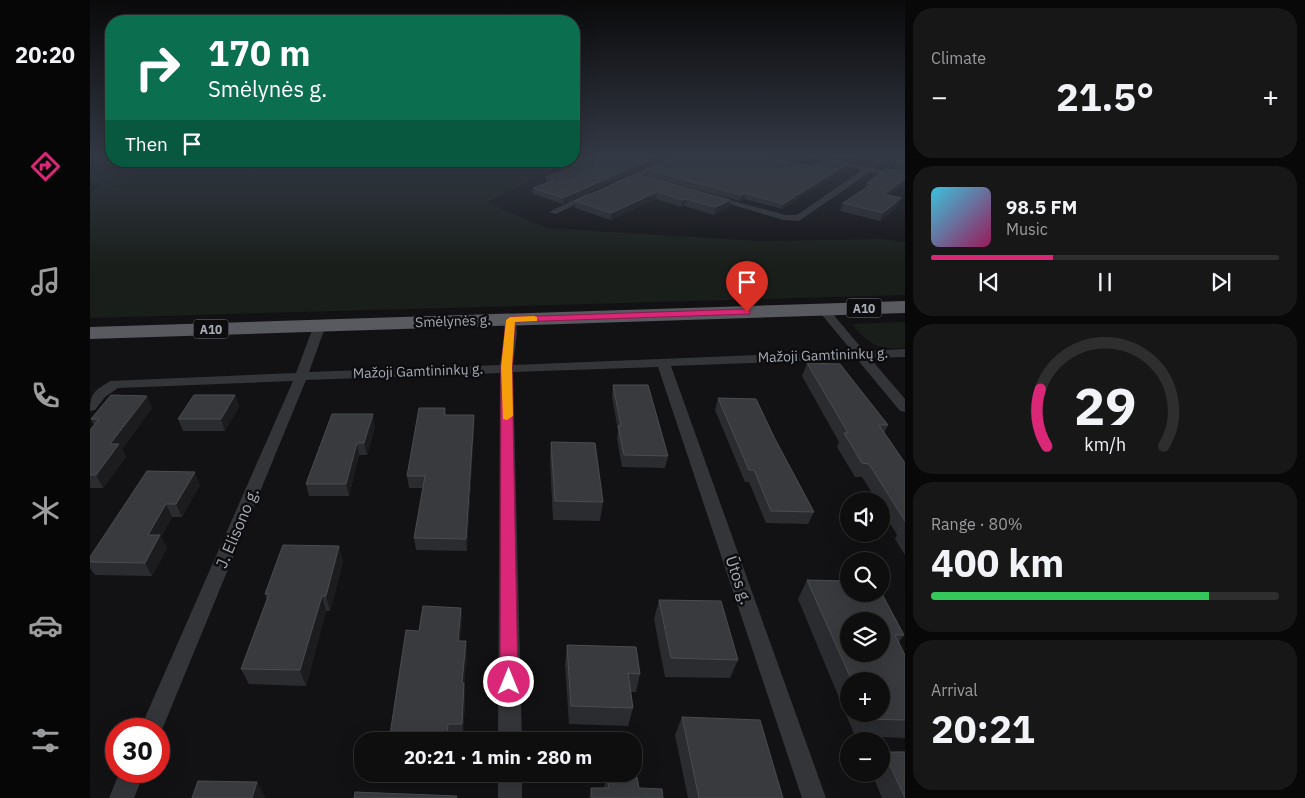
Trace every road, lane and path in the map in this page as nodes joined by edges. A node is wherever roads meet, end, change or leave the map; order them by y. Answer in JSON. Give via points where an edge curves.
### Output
{"nodes":[{"id":1,"x":595,"y":193,"type":"edge"},
{"id":2,"x":835,"y":193,"type":"edge"},
{"id":3,"x":701,"y":194,"type":"edge"},
{"id":4,"x":553,"y":212,"type":"dead end"},
{"id":5,"x":905,"y":307,"type":"edge"},
{"id":6,"x":823,"y":309,"type":"junction"},
{"id":7,"x":510,"y":320,"type":"junction"},
{"id":8,"x":320,"y":325,"type":"junction"},
{"id":9,"x":90,"y":333,"type":"edge"},
{"id":10,"x":860,"y":353,"type":"junction"},
{"id":11,"x":905,"y":353,"type":"edge"},
{"id":12,"x":663,"y":362,"type":"junction"},
{"id":13,"x":506,"y":367,"type":"junction"},
{"id":14,"x":302,"y":375,"type":"junction"},
{"id":15,"x":90,"y":407,"type":"edge"},
{"id":16,"x":905,"y":408,"type":"edge"},
{"id":17,"x":156,"y":718,"type":"edge"},
{"id":18,"x":510,"y":732,"type":"edge"},
{"id":19,"x":510,"y":782,"type":"edge"},
{"id":20,"x":128,"y":783,"type":"edge"},
{"id":21,"x":121,"y":798,"type":"edge"},
{"id":22,"x":510,"y":798,"type":"edge"},
{"id":23,"x":814,"y":798,"type":"edge"}],
"edges":[{"from":1,"to":4,"type":"street"},
{"from":2,"to":3,"type":"street","via":[[799,218],[786,218]]},
{"from":5,"to":6,"type":"highway","name":"Smėlynės g.","number":"A10"},
{"from":6,"to":7,"type":"highway","name":"Smėlynės g.","number":"A10"},
{"from":6,"to":10,"type":"street"},
{"from":7,"to":8,"type":"highway","name":"Smėlynės g.","number":"A10"},
{"from":7,"to":13,"type":"street"},
{"from":8,"to":9,"type":"highway","name":"Smėlynės g.","number":"A10"},
{"from":8,"to":14,"type":"street","name":"J. Elisono g."},
{"from":10,"to":11,"type":"street","name":"Mažoji Gamtininkų g."},
{"from":10,"to":12,"type":"street","name":"Mažoji Gamtininkų g."},
{"from":10,"to":16,"type":"street"},
{"from":12,"to":13,"type":"street","name":"Mažoji Gamtininkų g."},
{"from":12,"to":23,"type":"street","name":"Ūtos g."},
{"from":13,"to":14,"type":"street","name":"Mažoji Gamtininkų g."},
{"from":13,"to":18,"type":"street"},
{"from":14,"to":15,"type":"street","name":"Mažoji Gamtininkų g.","via":[[115,384],[100,394]]},
{"from":14,"to":17,"type":"street","name":"J. Elisono g."},
{"from":19,"to":22,"type":"street"},
{"from":20,"to":21,"type":"street"}]}
